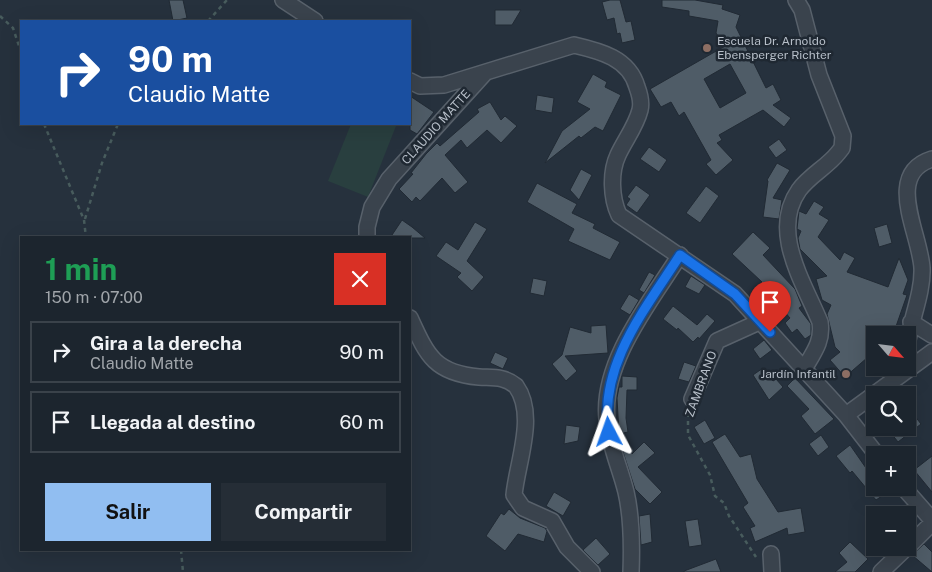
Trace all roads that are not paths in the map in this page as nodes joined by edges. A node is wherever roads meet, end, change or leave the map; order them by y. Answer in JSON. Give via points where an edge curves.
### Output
{"nodes":[{"id":1,"x":283,"y":0,"type":"edge"},
{"id":2,"x":796,"y":0,"type":"edge"},
{"id":3,"x":313,"y":20,"type":"edge"},
{"id":4,"x":484,"y":74,"type":"junction"},
{"id":5,"x":411,"y":82,"type":"edge"},
{"id":6,"x":932,"y":159,"type":"edge"},
{"id":7,"x":367,"y":236,"type":"edge"},
{"id":8,"x":680,"y":255,"type":"junction"},
{"id":9,"x":411,"y":320,"type":"edge"},
{"id":10,"x":759,"y":322,"type":"junction"},
{"id":11,"x":912,"y":322,"type":"junction"},
{"id":12,"x":911,"y":326,"type":"edge"},
{"id":13,"x":932,"y":335,"type":"edge"},
{"id":14,"x":932,"y":352,"type":"edge"},
{"id":15,"x":916,"y":362,"type":"edge"},
{"id":16,"x":804,"y":369,"type":"junction"},
{"id":17,"x":895,"y":376,"type":"edge"},
{"id":18,"x":692,"y":399,"type":"road end"},
{"id":19,"x":846,"y":415,"type":"junction"},
{"id":20,"x":871,"y":446,"type":"edge"},
{"id":21,"x":911,"y":496,"type":"edge"},
{"id":22,"x":932,"y":522,"type":"edge"},
{"id":23,"x":916,"y":538,"type":"edge"},
{"id":24,"x":898,"y":556,"type":"edge"},
{"id":25,"x":592,"y":572,"type":"edge"},
{"id":26,"x":631,"y":572,"type":"edge"},
{"id":27,"x":881,"y":572,"type":"edge"}],
"edges":[{"from":1,"to":3,"type":"street"},
{"from":2,"to":16,"type":"street","via":[[802,10],[819,75],[843,136],[838,153],[800,188],[788,214],[789,245],[822,333]]},
{"from":4,"to":5,"type":"street","name":"CLAUDIO MATTE","via":[[444,85],[420,86]]},
{"from":4,"to":7,"type":"street","name":"CLAUDIO MATTE","via":[[389,179],[372,208]]},
{"from":4,"to":8,"type":"street","name":"CLAUDIO MATTE","via":[[574,45],[596,48],[628,68],[636,82],[640,105],[635,123],[616,158],[613,190],[616,208],[620,215]]},
{"from":6,"to":11,"type":"street","via":[[914,168],[907,185],[922,268]]},
{"from":8,"to":10,"type":"street","name":"CLAUDIO MATTE","via":[[735,294]]},
{"from":8,"to":26,"type":"street","via":[[636,325],[610,378],[606,417],[626,493],[632,541]]},
{"from":9,"to":25,"type":"street","via":[[424,350],[446,369],[480,377],[496,377],[516,386],[523,403],[525,440],[514,495],[523,508],[552,521],[568,547]]},
{"from":10,"to":16,"type":"street","name":"CLAUDIO MATTE"},
{"from":10,"to":18,"type":"street","name":"ZAMBRANO","via":[[717,341]]},
{"from":11,"to":12,"type":"street"},
{"from":11,"to":13,"type":"street"},
{"from":14,"to":15,"type":"street"},
{"from":16,"to":19,"type":"street","name":"CLAUDIO MATTE"},
{"from":17,"to":19,"type":"street"},
{"from":19,"to":20,"type":"street","name":"CLAUDIO MATTE"},
{"from":21,"to":22,"type":"street"},
{"from":22,"to":23,"type":"street"},
{"from":24,"to":27,"type":"street"}]}
